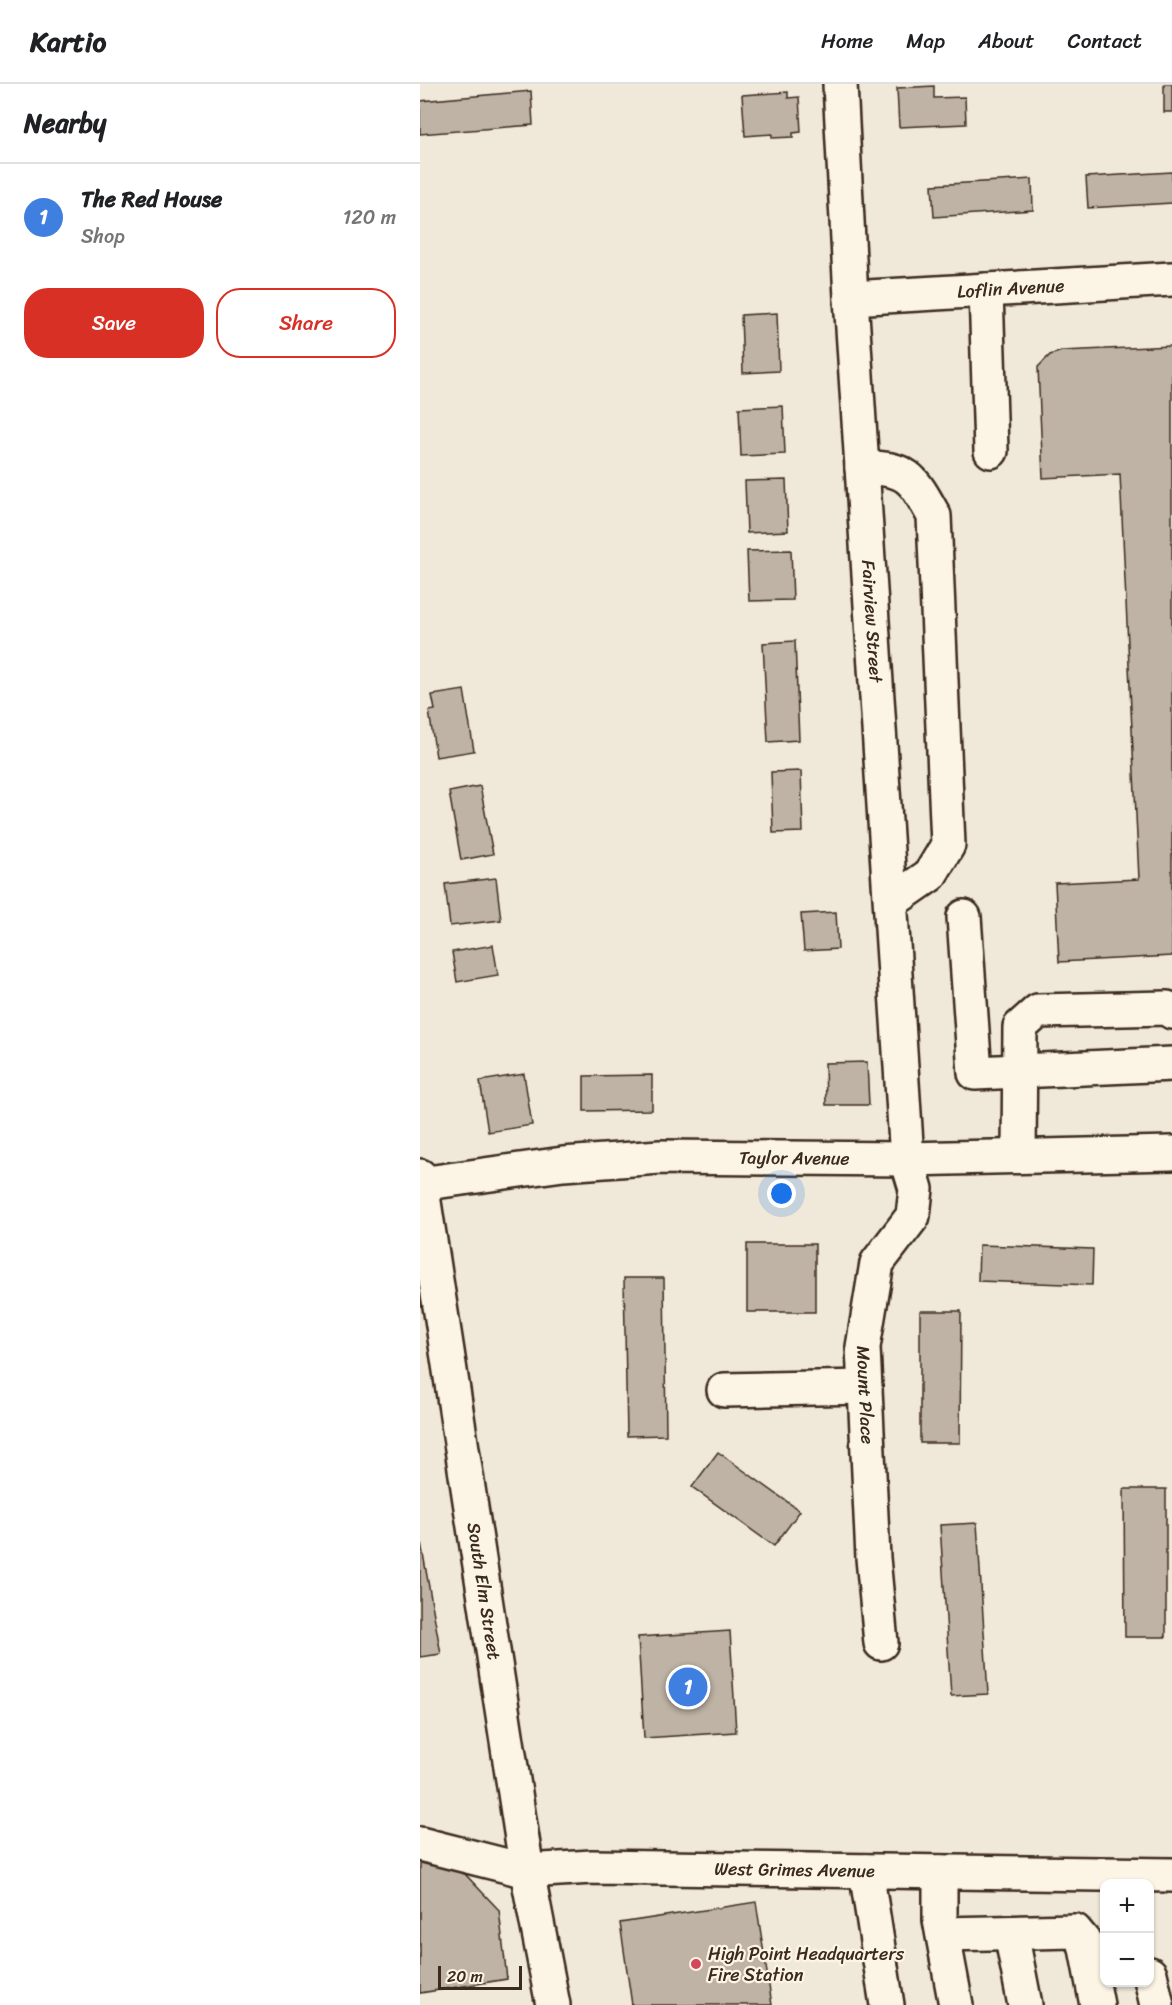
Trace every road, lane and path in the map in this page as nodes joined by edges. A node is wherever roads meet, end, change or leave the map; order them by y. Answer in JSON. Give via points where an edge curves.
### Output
{"nodes":[{"id":1,"x":840,"y":84,"type":"edge"},
{"id":2,"x":1172,"y":279,"type":"edge"},
{"id":3,"x":986,"y":290,"type":"junction"},
{"id":4,"x":851,"y":298,"type":"junction"},
{"id":5,"x":991,"y":451,"type":"dead end"},
{"id":6,"x":862,"y":468,"type":"junction"},
{"id":7,"x":891,"y":902,"type":"junction"},
{"id":8,"x":964,"y":917,"type":"dead end"},
{"id":9,"x":1172,"y":1012,"type":"edge"},
{"id":10,"x":1172,"y":1064,"type":"edge"},
{"id":11,"x":1019,"y":1072,"type":"junction"},
{"id":12,"x":1172,"y":1153,"type":"edge"},
{"id":13,"x":1019,"y":1156,"type":"junction"},
{"id":14,"x":907,"y":1159,"type":"junction"},
{"id":15,"x":420,"y":1181,"type":"edge"},
{"id":16,"x":865,"y":1387,"type":"junction"},
{"id":17,"x":724,"y":1389,"type":"dead end"},
{"id":18,"x":881,"y":1643,"type":"dead end"},
{"id":19,"x":420,"y":1844,"type":"edge"},
{"id":20,"x":527,"y":1871,"type":"junction"},
{"id":21,"x":866,"y":1871,"type":"junction"},
{"id":22,"x":940,"y":1872,"type":"junction"},
{"id":23,"x":1172,"y":1875,"type":"edge"},
{"id":24,"x":1132,"y":1879,"type":"edge"},
{"id":25,"x":1011,"y":1933,"type":"junction"},
{"id":26,"x":943,"y":1934,"type":"junction"},
{"id":27,"x":1152,"y":1987,"type":"edge"},
{"id":28,"x":553,"y":2005,"type":"edge"},
{"id":29,"x":887,"y":2005,"type":"edge"},
{"id":30,"x":956,"y":2005,"type":"edge"},
{"id":31,"x":1025,"y":2005,"type":"edge"},
{"id":32,"x":1097,"y":2005,"type":"edge"},
{"id":33,"x":1157,"y":2005,"type":"edge"}],
"edges":[{"from":1,"to":4,"type":"street","name":"Fairview Street"},
{"from":2,"to":3,"type":"street","name":"Loflin Avenue"},
{"from":3,"to":4,"type":"street","name":"Loflin Avenue"},
{"from":3,"to":5,"type":"street"},
{"from":4,"to":6,"type":"street","name":"Fairview Street"},
{"from":6,"to":7,"type":"street","name":"Fairview Street"},
{"from":6,"to":7,"type":"street","via":[[890,467],[916,483],[934,516],[948,845],[930,875]]},
{"from":7,"to":14,"type":"street","name":"Fairview Street"},
{"from":8,"to":11,"type":"street","via":[[975,1073]]},
{"from":9,"to":11,"type":"street","via":[[1167,1008],[1038,1011],[1020,1028]]},
{"from":10,"to":11,"type":"street"},
{"from":11,"to":13,"type":"street"},
{"from":12,"to":13,"type":"street","name":"Taylor Avenue"},
{"from":13,"to":14,"type":"street","name":"Taylor Avenue"},
{"from":14,"to":15,"type":"street","name":"Taylor Avenue","via":[[660,1157]]},
{"from":14,"to":16,"type":"street","name":"Mount Place","via":[[916,1189],[913,1216],[877,1263],[862,1347]]},
{"from":15,"to":20,"type":"street","name":"South Elm Street"},
{"from":16,"to":17,"type":"street"},
{"from":16,"to":18,"type":"street","name":"Mount Place"},
{"from":19,"to":20,"type":"street","name":"West Grimes Avenue"},
{"from":20,"to":21,"type":"street","name":"West Grimes Avenue","via":[[592,1867]]},
{"from":20,"to":28,"type":"street","name":"South Elm Street"},
{"from":21,"to":22,"type":"street","name":"West Grimes Avenue"},
{"from":21,"to":29,"type":"street"},
{"from":22,"to":24,"type":"street","name":"West Grimes Avenue"},
{"from":22,"to":26,"type":"street"},
{"from":23,"to":24,"type":"street","name":"West Grimes Avenue"},
{"from":25,"to":26,"type":"street"},
{"from":25,"to":31,"type":"street"},
{"from":25,"to":32,"type":"street","via":[[1075,1931],[1085,1943]]},
{"from":26,"to":30,"type":"street"},
{"from":27,"to":33,"type":"street"}]}
